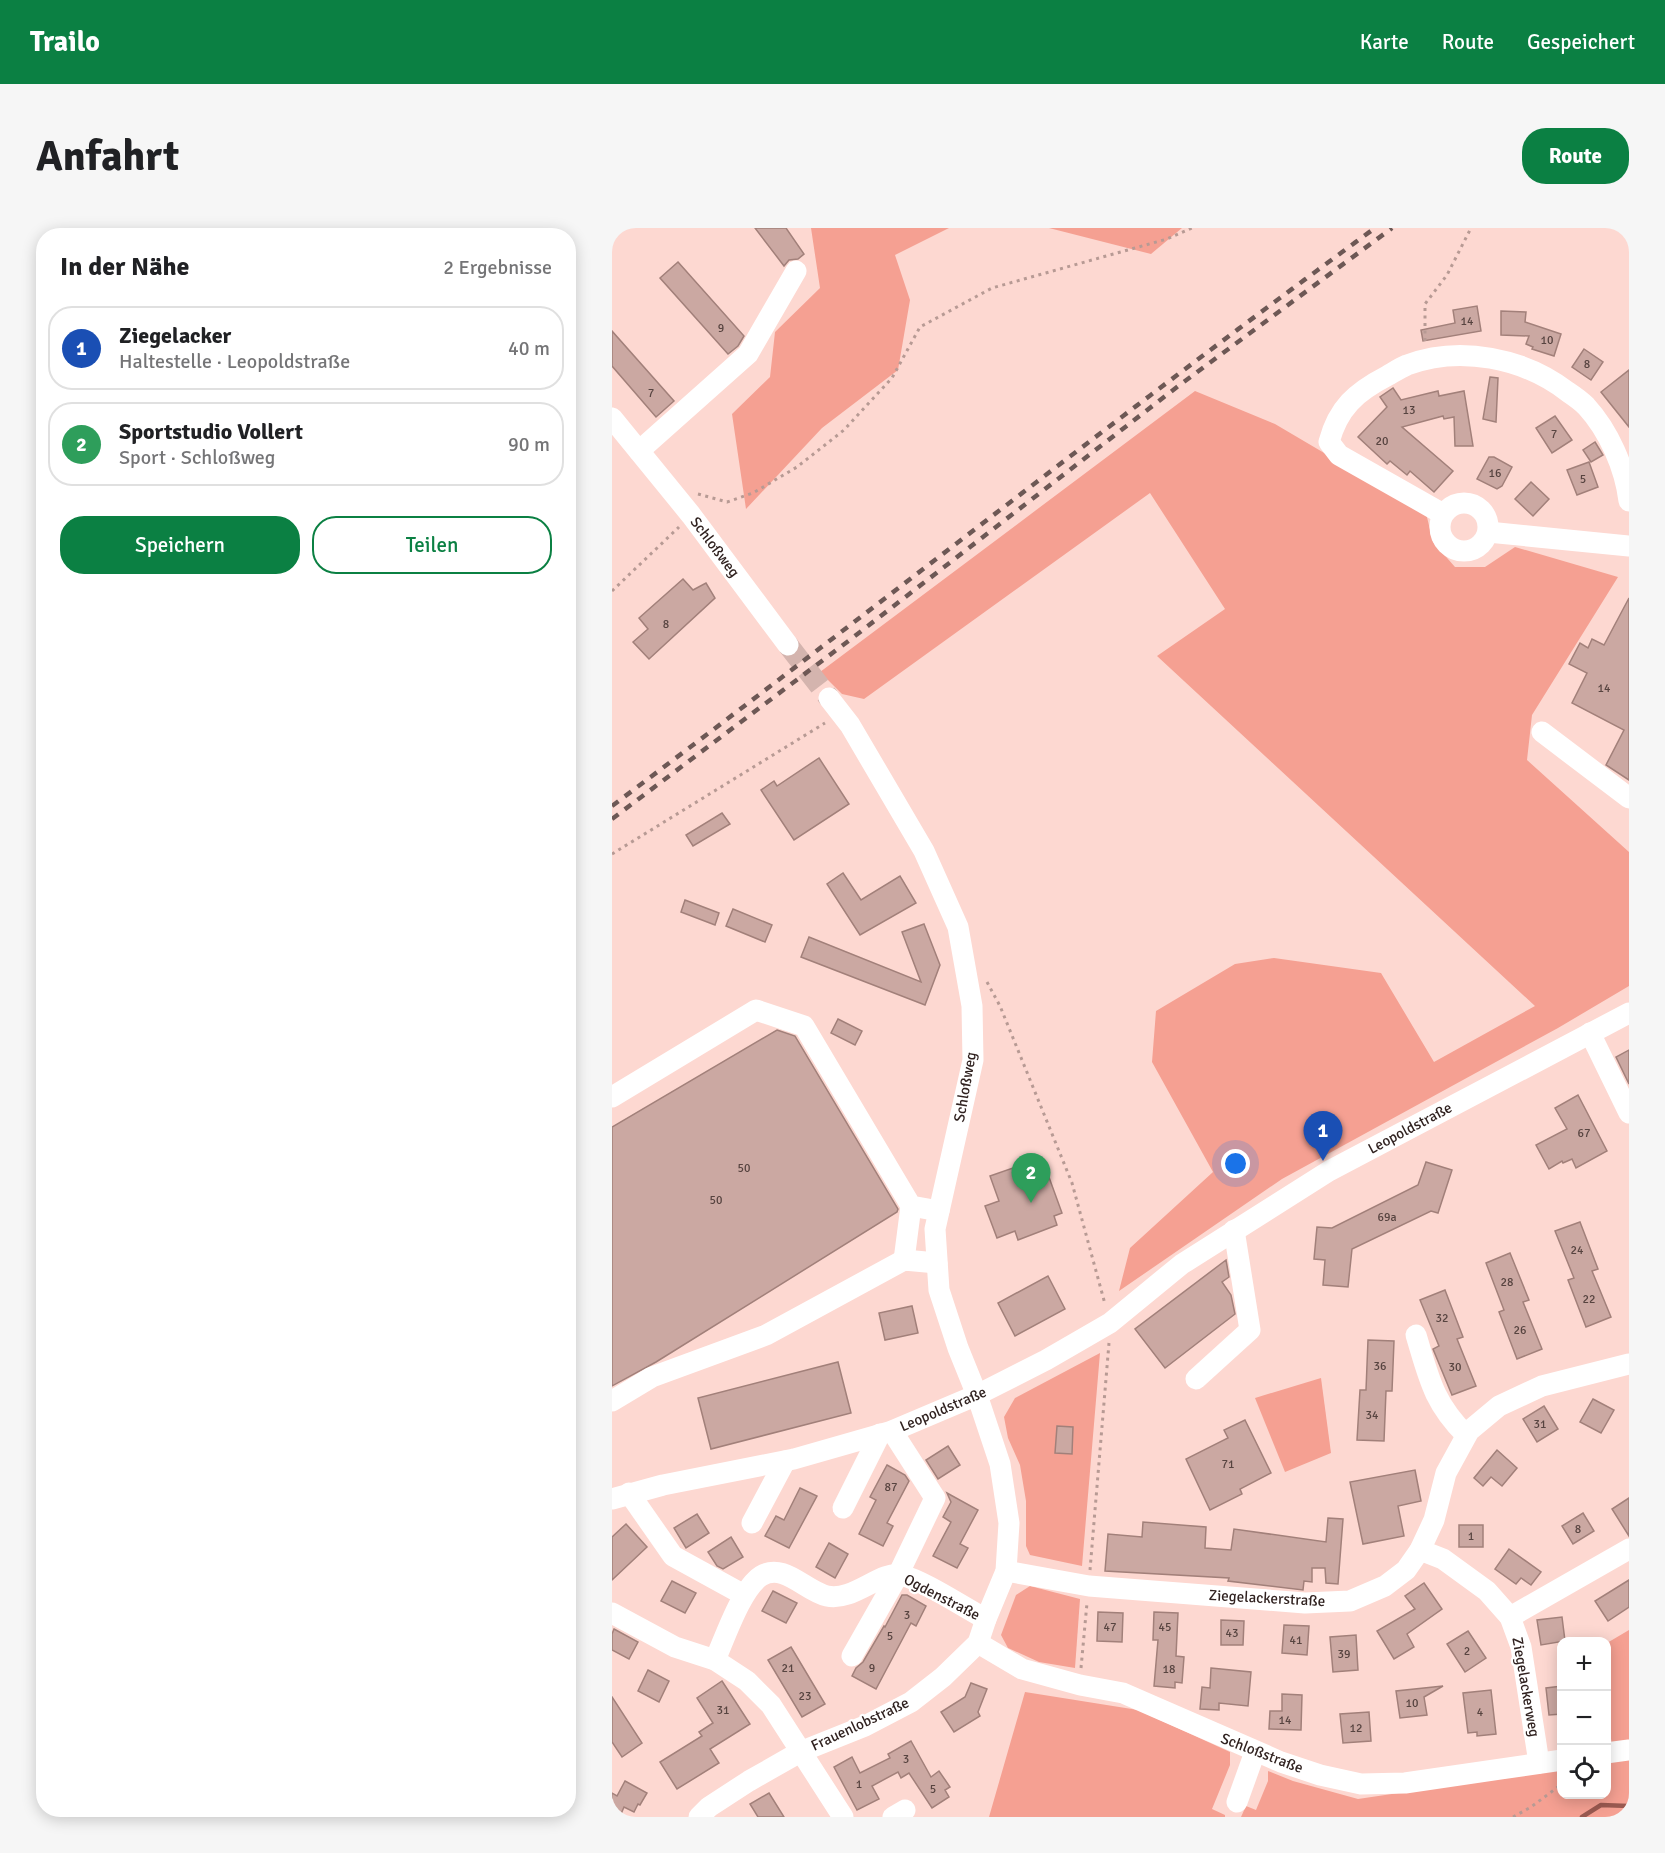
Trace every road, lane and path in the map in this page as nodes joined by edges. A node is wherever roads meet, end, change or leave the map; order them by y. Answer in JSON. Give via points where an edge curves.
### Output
{"nodes":[{"id":1,"x":1192,"y":228,"type":"edge"},
{"id":2,"x":1471,"y":228,"type":"edge"},
{"id":3,"x":796,"y":271,"type":"dead end"},
{"id":4,"x":1426,"y":361,"type":"junction"},
{"id":5,"x":612,"y":418,"type":"edge"},
{"id":6,"x":639,"y":451,"type":"junction"},
{"id":7,"x":670,"y":488,"type":"junction"},
{"id":8,"x":1629,"y":501,"type":"edge"},
{"id":9,"x":1443,"y":513,"type":"junction"},
{"id":10,"x":691,"y":515,"type":"junction"},
{"id":11,"x":1488,"y":532,"type":"junction"},
{"id":12,"x":1629,"y":546,"type":"edge"},
{"id":13,"x":612,"y":591,"type":"edge"},
{"id":14,"x":788,"y":645,"type":"tunnel mouth"},
{"id":15,"x":835,"y":706,"type":"joint"},
{"id":16,"x":1542,"y":732,"type":"dead end"},
{"id":17,"x":1629,"y":798,"type":"edge"},
{"id":18,"x":612,"y":854,"type":"edge"},
{"id":19,"x":985,"y":978,"type":"dead end"},
{"id":20,"x":1629,"y":1013,"type":"edge"},
{"id":21,"x":1590,"y":1033,"type":"junction"},
{"id":22,"x":612,"y":1097,"type":"edge"},
{"id":23,"x":1629,"y":1113,"type":"edge"},
{"id":24,"x":911,"y":1206,"type":"junction"},
{"id":25,"x":939,"y":1211,"type":"junction"},
{"id":26,"x":1234,"y":1230,"type":"junction"},
{"id":27,"x":904,"y":1260,"type":"junction"},
{"id":28,"x":938,"y":1263,"type":"junction"},
{"id":29,"x":1110,"y":1323,"type":"junction"},
{"id":30,"x":1416,"y":1335,"type":"dead end"},
{"id":31,"x":1629,"y":1364,"type":"edge"},
{"id":32,"x":1196,"y":1379,"type":"dead end"},
{"id":33,"x":977,"y":1395,"type":"junction"},
{"id":34,"x":612,"y":1401,"type":"edge"},
{"id":35,"x":886,"y":1432,"type":"junction"},
{"id":36,"x":1466,"y":1435,"type":"junction"},
{"id":37,"x":784,"y":1461,"type":"junction"},
{"id":38,"x":620,"y":1496,"type":"edge"},
{"id":39,"x":843,"y":1508,"type":"dead end"},
{"id":40,"x":752,"y":1524,"type":"dead end"},
{"id":41,"x":1629,"y":1549,"type":"edge"},
{"id":42,"x":1420,"y":1550,"type":"junction"},
{"id":43,"x":1006,"y":1571,"type":"junction"},
{"id":44,"x":898,"y":1575,"type":"junction"},
{"id":45,"x":1089,"y":1586,"type":"junction"},
{"id":46,"x":744,"y":1595,"type":"junction"},
{"id":47,"x":612,"y":1613,"type":"edge"},
{"id":48,"x":1510,"y":1617,"type":"junction"},
{"id":49,"x":986,"y":1619,"type":"junction"},
{"id":50,"x":978,"y":1643,"type":"junction"},
{"id":51,"x":852,"y":1656,"type":"dead end"},
{"id":52,"x":716,"y":1660,"type":"junction"},
{"id":53,"x":1080,"y":1684,"type":"junction"},
{"id":54,"x":1629,"y":1750,"type":"edge"},
{"id":55,"x":800,"y":1752,"type":"junction"},
{"id":56,"x":1255,"y":1752,"type":"junction"},
{"id":57,"x":1611,"y":1752,"type":"edge"},
{"id":58,"x":1557,"y":1761,"type":"edge"},
{"id":59,"x":1539,"y":1763,"type":"junction"},
{"id":60,"x":1557,"y":1788,"type":"edge"},
{"id":61,"x":1237,"y":1802,"type":"dead end"},
{"id":62,"x":699,"y":1817,"type":"edge"},
{"id":63,"x":843,"y":1817,"type":"edge"},
{"id":64,"x":1513,"y":1817,"type":"edge"}],
"edges":[{"from":1,"to":7,"type":"path","via":[[1167,239],[992,288],[920,327],[892,378],[844,430],[797,467],[753,493],[727,502]]},
{"from":2,"to":4,"type":"path","via":[[1447,275],[1425,304]]},
{"from":3,"to":6,"type":"street","via":[[748,354]]},
{"from":4,"to":8,"type":"street","via":[[1471,356],[1501,360],[1560,386],[1586,406],[1604,432],[1619,460]]},
{"from":4,"to":9,"type":"street","via":[[1408,365],[1376,382],[1347,403],[1334,423],[1329,442],[1339,455]]},
{"from":5,"to":6,"type":"street","name":"Schloßweg"},
{"from":6,"to":7,"type":"street","name":"Schloßweg"},
{"from":7,"to":10,"type":"street","name":"Schloßweg"},
{"from":9,"to":11,"type":"street","via":[[1458,503],[1472,504],[1482,511]]},
{"from":9,"to":11,"type":"street","via":[[1440,534],[1455,549],[1474,549]]},
{"from":10,"to":13,"type":"path"},
{"from":10,"to":14,"type":"street","name":"Schloßweg"},
{"from":11,"to":12,"type":"street"},
{"from":15,"to":18,"type":"path"},
{"from":15,"to":25,"type":"street","name":"Schloßweg","via":[[924,851],[958,927],[972,1006],[973,1060]]},
{"from":16,"to":17,"type":"street"},
{"from":19,"to":29,"type":"path","via":[[1072,1183]]},
{"from":20,"to":21,"type":"street","name":"Leopoldstraße"},
{"from":21,"to":23,"type":"street"},
{"from":21,"to":26,"type":"street","name":"Leopoldstraße","via":[[1329,1171]]},
{"from":22,"to":24,"type":"street","via":[[756,1010],[804,1026]]},
{"from":24,"to":25,"type":"street"},
{"from":24,"to":27,"type":"street"},
{"from":25,"to":28,"type":"street","name":"Schloßweg","via":[[935,1229]]},
{"from":26,"to":29,"type":"street","name":"Leopoldstraße","via":[[1182,1264]]},
{"from":26,"to":32,"type":"street","via":[[1250,1330]]},
{"from":27,"to":28,"type":"street"},
{"from":27,"to":34,"type":"street","via":[[765,1335],[652,1377]]},
{"from":28,"to":33,"type":"street","name":"Schloßweg","via":[[939,1290]]},
{"from":29,"to":33,"type":"street","name":"Leopoldstraße"},
{"from":29,"to":45,"type":"path"},
{"from":30,"to":36,"type":"street","via":[[1439,1404]]},
{"from":31,"to":36,"type":"street","name":"Ziegelackerstraße","via":[[1542,1386],[1499,1406]]},
{"from":33,"to":35,"type":"street","name":"Leopoldstraße"},
{"from":33,"to":43,"type":"street","name":"Frauenlobstraße","via":[[1000,1464],[1009,1523]]},
{"from":35,"to":37,"type":"street","name":"Leopoldstraße"},
{"from":35,"to":39,"type":"street"},
{"from":35,"to":44,"type":"street","via":[[935,1498]]},
{"from":36,"to":42,"type":"street","name":"Ziegelackerstraße","via":[[1446,1473],[1434,1520]]},
{"from":37,"to":38,"type":"street","name":"Leopoldstraße"},
{"from":37,"to":40,"type":"street"},
{"from":38,"to":46,"type":"street","via":[[673,1556]]},
{"from":41,"to":48,"type":"street"},
{"from":42,"to":45,"type":"street","name":"Ziegelackerstraße","via":[[1406,1570],[1385,1586],[1350,1601],[1305,1603]]},
{"from":42,"to":48,"type":"street","name":"Ziegelackerweg","via":[[1443,1559],[1487,1591]]},
{"from":43,"to":45,"type":"street","name":"Ziegelackerstraße"},
{"from":43,"to":49,"type":"street","name":"Frauenlobstraße"},
{"from":44,"to":46,"type":"street","name":"Ogdenstraße","via":[[841,1596],[828,1596],[775,1572],[764,1574]]},
{"from":44,"to":49,"type":"street","name":"Ogdenstraße"},
{"from":44,"to":51,"type":"street","name":"Ogdenstraße"},
{"from":45,"to":53,"type":"path"},
{"from":46,"to":52,"type":"street","name":"Ogdenstraße"},
{"from":47,"to":52,"type":"street","via":[[675,1647]]},
{"from":48,"to":59,"type":"street","name":"Ziegelackerweg","via":[[1521,1647]]},
{"from":49,"to":50,"type":"street","name":"Frauenlobstraße"},
{"from":50,"to":53,"type":"street","name":"Schloßstraße","via":[[1022,1669]]},
{"from":50,"to":55,"type":"street","name":"Frauenlobstraße","via":[[911,1702]]},
{"from":52,"to":55,"type":"street","via":[[747,1681],[771,1705]]},
{"from":53,"to":56,"type":"street","name":"Schloßstraße","via":[[1124,1693]]},
{"from":54,"to":57,"type":"street"},
{"from":55,"to":62,"type":"street","name":"Frauenlobstraße"},
{"from":55,"to":63,"type":"street"},
{"from":56,"to":59,"type":"street","name":"Schloßstraße","via":[[1320,1775],[1361,1784],[1405,1783]]},
{"from":56,"to":61,"type":"street"},
{"from":58,"to":59,"type":"street","name":"Schloßstraße"},
{"from":60,"to":64,"type":"path"}]}
